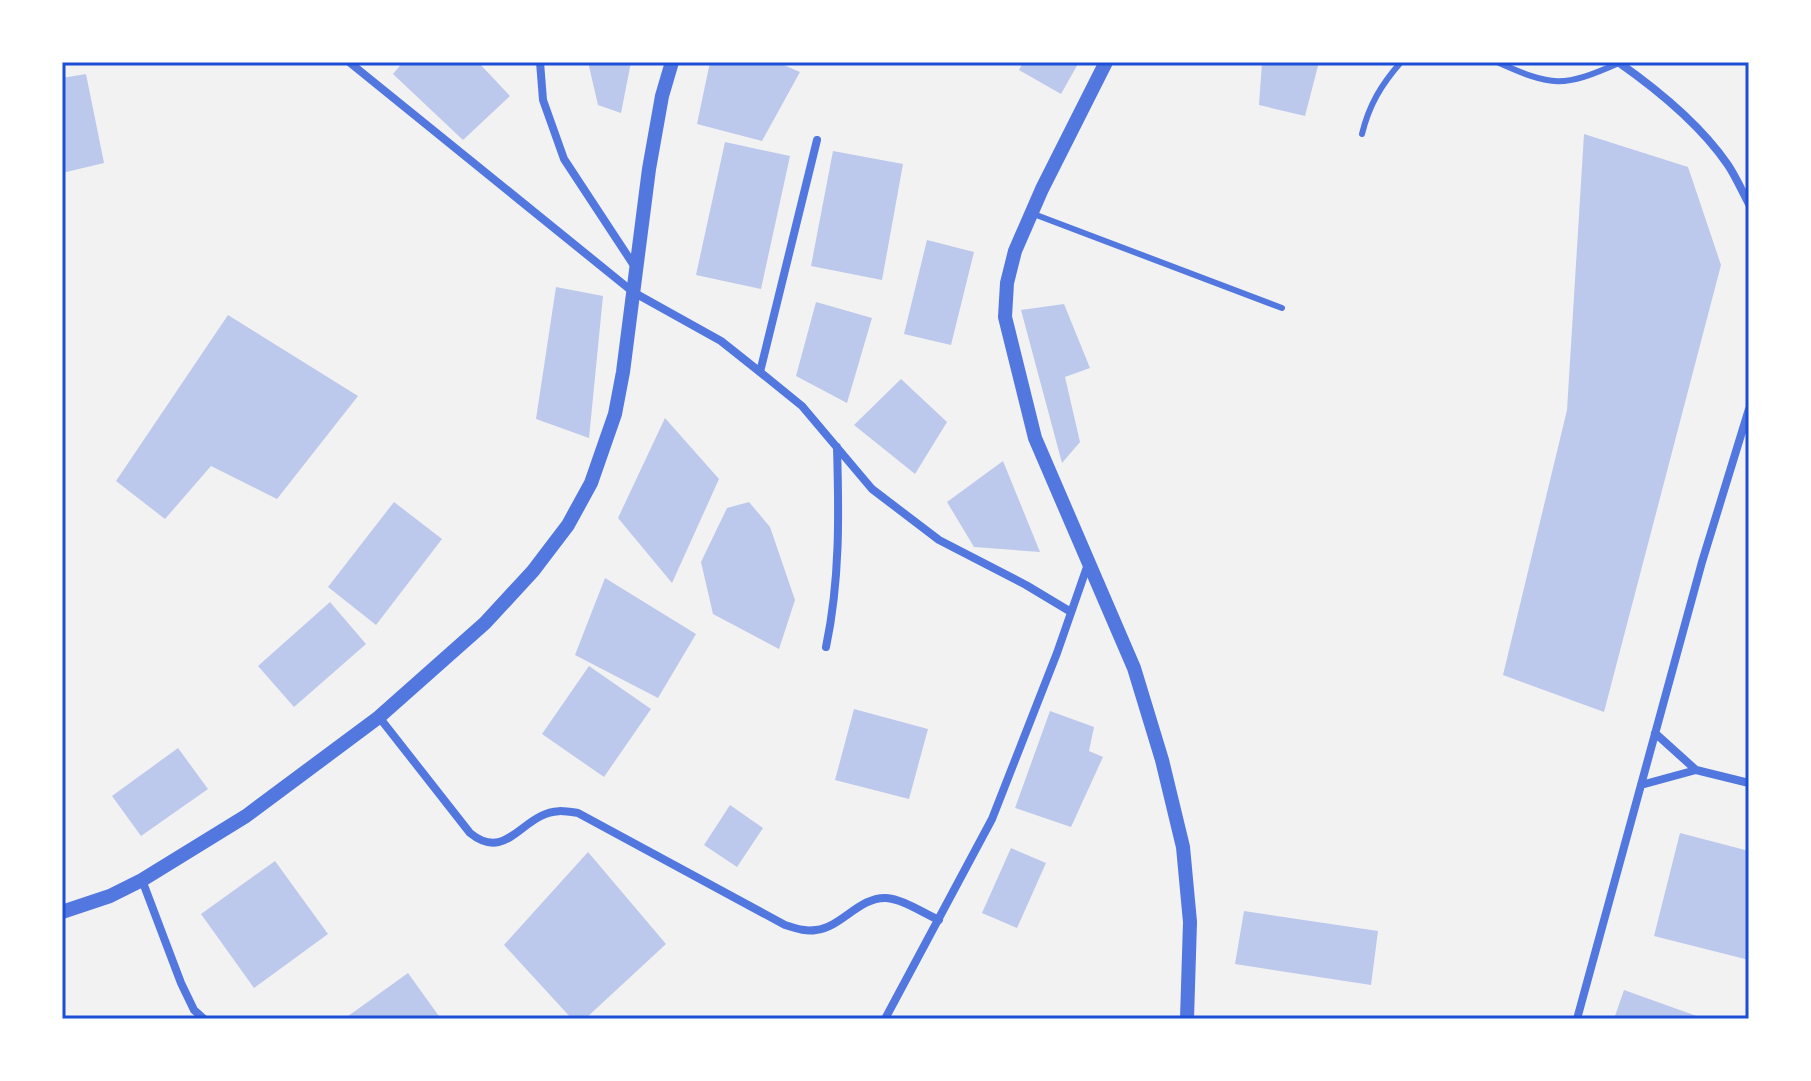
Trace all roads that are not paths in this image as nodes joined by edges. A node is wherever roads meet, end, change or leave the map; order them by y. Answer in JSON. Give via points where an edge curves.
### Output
{"nodes":[{"id":1,"x":349,"y":62,"type":"edge"},
{"id":2,"x":540,"y":62,"type":"edge"},
{"id":3,"x":672,"y":62,"type":"edge"},
{"id":4,"x":1106,"y":62,"type":"edge"},
{"id":5,"x":1401,"y":62,"type":"edge"},
{"id":6,"x":1497,"y":62,"type":"edge"},
{"id":7,"x":1618,"y":62,"type":"edge"},
{"id":8,"x":1362,"y":134,"type":"dead end"},
{"id":9,"x":817,"y":140,"type":"dead end"},
{"id":10,"x":1749,"y":204,"type":"edge"},
{"id":11,"x":1031,"y":213,"type":"junction"},
{"id":12,"x":636,"y":267,"type":"junction"},
{"id":13,"x":633,"y":292,"type":"junction"},
{"id":14,"x":1282,"y":308,"type":"dead end"},
{"id":15,"x":760,"y":372,"type":"junction"},
{"id":16,"x":1749,"y":409,"type":"edge"},
{"id":17,"x":837,"y":446,"type":"junction"},
{"id":18,"x":1089,"y":560,"type":"junction"},
{"id":19,"x":1071,"y":612,"type":"junction"},
{"id":20,"x":826,"y":647,"type":"dead end"},
{"id":21,"x":379,"y":717,"type":"junction"},
{"id":22,"x":1655,"y":733,"type":"junction"},
{"id":23,"x":1696,"y":770,"type":"junction"},
{"id":24,"x":1749,"y":783,"type":"edge"},
{"id":25,"x":1641,"y":785,"type":"junction"},
{"id":26,"x":142,"y":880,"type":"junction"},
{"id":27,"x":62,"y":912,"type":"edge"},
{"id":28,"x":939,"y":920,"type":"junction"},
{"id":29,"x":204,"y":1019,"type":"edge"},
{"id":30,"x":885,"y":1019,"type":"edge"},
{"id":31,"x":1187,"y":1019,"type":"edge"},
{"id":32,"x":1577,"y":1019,"type":"edge"}],
"edges":[{"from":1,"to":13,"type":"street"},
{"from":2,"to":12,"type":"street","via":[[543,100],[564,159]]},
{"from":3,"to":12,"type":"street","via":[[649,169]]},
{"from":4,"to":11,"type":"street"},
{"from":5,"to":8,"type":"lane","via":[[1380,85]]},
{"from":6,"to":7,"type":"lane","via":[[1542,81],[1562,83]]},
{"from":7,"to":10,"type":"street","via":[[1695,126],[1728,164]]},
{"from":9,"to":15,"type":"street"},
{"from":11,"to":14,"type":"lane"},
{"from":11,"to":18,"type":"street","via":[[1007,283],[1005,317],[1035,438]]},
{"from":12,"to":13,"type":"street"},
{"from":13,"to":15,"type":"street","via":[[721,341]]},
{"from":13,"to":21,"type":"street","via":[[615,414],[591,483],[568,525],[485,623]]},
{"from":15,"to":17,"type":"street","via":[[802,406]]},
{"from":16,"to":22,"type":"street"},
{"from":17,"to":19,"type":"street","via":[[872,489],[939,540]]},
{"from":17,"to":20,"type":"street","via":[[837,571]]},
{"from":18,"to":19,"type":"street"},
{"from":18,"to":31,"type":"street","via":[[1134,668],[1183,847],[1190,922]]},
{"from":19,"to":28,"type":"street","via":[[992,819]]},
{"from":21,"to":26,"type":"street","via":[[246,816]]},
{"from":21,"to":28,"type":"street","via":[[470,833],[485,842],[507,839],[540,816],[561,810],[578,813],[795,928],[819,930],[884,898]]},
{"from":22,"to":23,"type":"street"},
{"from":22,"to":25,"type":"street"},
{"from":23,"to":24,"type":"street"},
{"from":23,"to":25,"type":"street"},
{"from":25,"to":32,"type":"street"},
{"from":26,"to":27,"type":"street"},
{"from":26,"to":29,"type":"street","via":[[181,983]]},
{"from":28,"to":30,"type":"street"}]}
